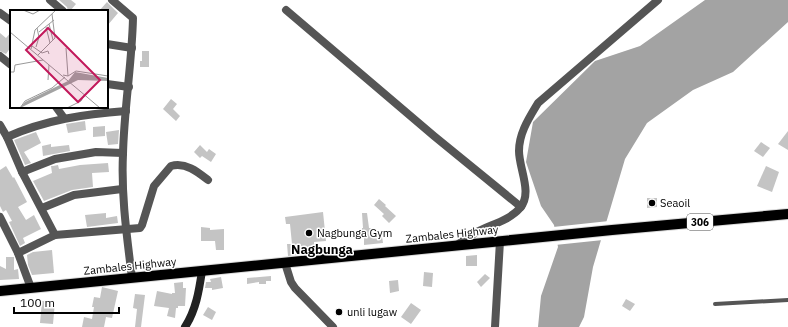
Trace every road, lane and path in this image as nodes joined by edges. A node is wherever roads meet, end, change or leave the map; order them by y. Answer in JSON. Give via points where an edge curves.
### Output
{"nodes":[{"id":1,"x":50,"y":0,"type":"edge"},
{"id":2,"x":112,"y":0,"type":"edge"},
{"id":3,"x":658,"y":0,"type":"edge"},
{"id":4,"x":62,"y":10,"type":"edge"},
{"id":5,"x":286,"y":10,"type":"dead end"},
{"id":6,"x":0,"y":13,"type":"edge"},
{"id":7,"x":10,"y":21,"type":"edge"},
{"id":8,"x":108,"y":44,"type":"edge"},
{"id":9,"x":132,"y":48,"type":"junction"},
{"id":10,"x":0,"y":56,"type":"edge"},
{"id":11,"x":10,"y":64,"type":"edge"},
{"id":12,"x":108,"y":84,"type":"edge"},
{"id":13,"x":129,"y":87,"type":"junction"},
{"id":14,"x":57,"y":108,"type":"edge"},
{"id":15,"x":126,"y":111,"type":"junction"},
{"id":16,"x":64,"y":118,"type":"junction"},
{"id":17,"x":0,"y":125,"type":"edge"},
{"id":18,"x":7,"y":137,"type":"junction"},
{"id":19,"x":123,"y":153,"type":"junction"},
{"id":20,"x":22,"y":172,"type":"junction"},
{"id":21,"x":208,"y":180,"type":"dead end"},
{"id":22,"x":122,"y":190,"type":"junction"},
{"id":23,"x":521,"y":207,"type":"junction"},
{"id":24,"x":42,"y":208,"type":"junction"},
{"id":25,"x":788,"y":215,"type":"edge"},
{"id":26,"x":0,"y":217,"type":"edge"},
{"id":27,"x":127,"y":228,"type":"junction"},
{"id":28,"x":55,"y":235,"type":"junction"},
{"id":29,"x":500,"y":241,"type":"junction"},
{"id":30,"x":456,"y":245,"type":"junction"},
{"id":31,"x":18,"y":253,"type":"junction"},
{"id":32,"x":286,"y":263,"type":"junction"},
{"id":33,"x":202,"y":271,"type":"junction"},
{"id":34,"x":132,"y":278,"type":"junction"},
{"id":35,"x":31,"y":288,"type":"junction"},
{"id":36,"x":0,"y":291,"type":"edge"},
{"id":37,"x":788,"y":300,"type":"edge"},
{"id":38,"x":715,"y":304,"type":"dead end"},
{"id":39,"x":185,"y":327,"type":"edge"},
{"id":40,"x":333,"y":327,"type":"edge"},
{"id":41,"x":495,"y":327,"type":"edge"}],
"edges":[{"from":1,"to":4,"type":"street"},
{"from":2,"to":9,"type":"street","via":[[133,18]]},
{"from":3,"to":23,"type":"street","via":[[538,103],[521,136],[519,152],[526,190]]},
{"from":5,"to":23,"type":"street"},
{"from":6,"to":7,"type":"street"},
{"from":8,"to":9,"type":"street"},
{"from":9,"to":13,"type":"street"},
{"from":10,"to":11,"type":"street"},
{"from":12,"to":13,"type":"street"},
{"from":13,"to":15,"type":"street"},
{"from":14,"to":16,"type":"street"},
{"from":15,"to":16,"type":"street"},
{"from":15,"to":19,"type":"street"},
{"from":16,"to":18,"type":"street","via":[[27,128]]},
{"from":17,"to":18,"type":"street"},
{"from":18,"to":20,"type":"street"},
{"from":19,"to":20,"type":"street","via":[[96,152],[55,159]]},
{"from":19,"to":22,"type":"street"},
{"from":20,"to":24,"type":"street"},
{"from":21,"to":27,"type":"street","via":[[190,167],[172,166],[151,191],[140,228]]},
{"from":22,"to":24,"type":"street","via":[[74,195]]},
{"from":22,"to":27,"type":"street"},
{"from":23,"to":30,"type":"street","via":[[513,214]]},
{"from":24,"to":28,"type":"street"},
{"from":25,"to":29,"type":"main road","name":"Zambales Highway","number":"306"},
{"from":26,"to":31,"type":"street"},
{"from":27,"to":28,"type":"street"},
{"from":27,"to":34,"type":"street"},
{"from":28,"to":31,"type":"street"},
{"from":29,"to":30,"type":"main road","name":"Zambales Highway","number":"306"},
{"from":29,"to":41,"type":"street"},
{"from":30,"to":32,"type":"main road","name":"Zambales Highway","number":"306"},
{"from":31,"to":35,"type":"street"},
{"from":32,"to":33,"type":"main road","name":"Zambales Highway","number":"306"},
{"from":32,"to":40,"type":"street","via":[[295,288]]},
{"from":33,"to":34,"type":"main road","name":"Zambales Highway","number":"306"},
{"from":33,"to":39,"type":"street","via":[[197,300]]},
{"from":34,"to":35,"type":"main road","name":"Zambales Highway","number":"306"},
{"from":35,"to":36,"type":"main road","name":"Zambales Highway","number":"306"},
{"from":37,"to":38,"type":"lane"}]}
